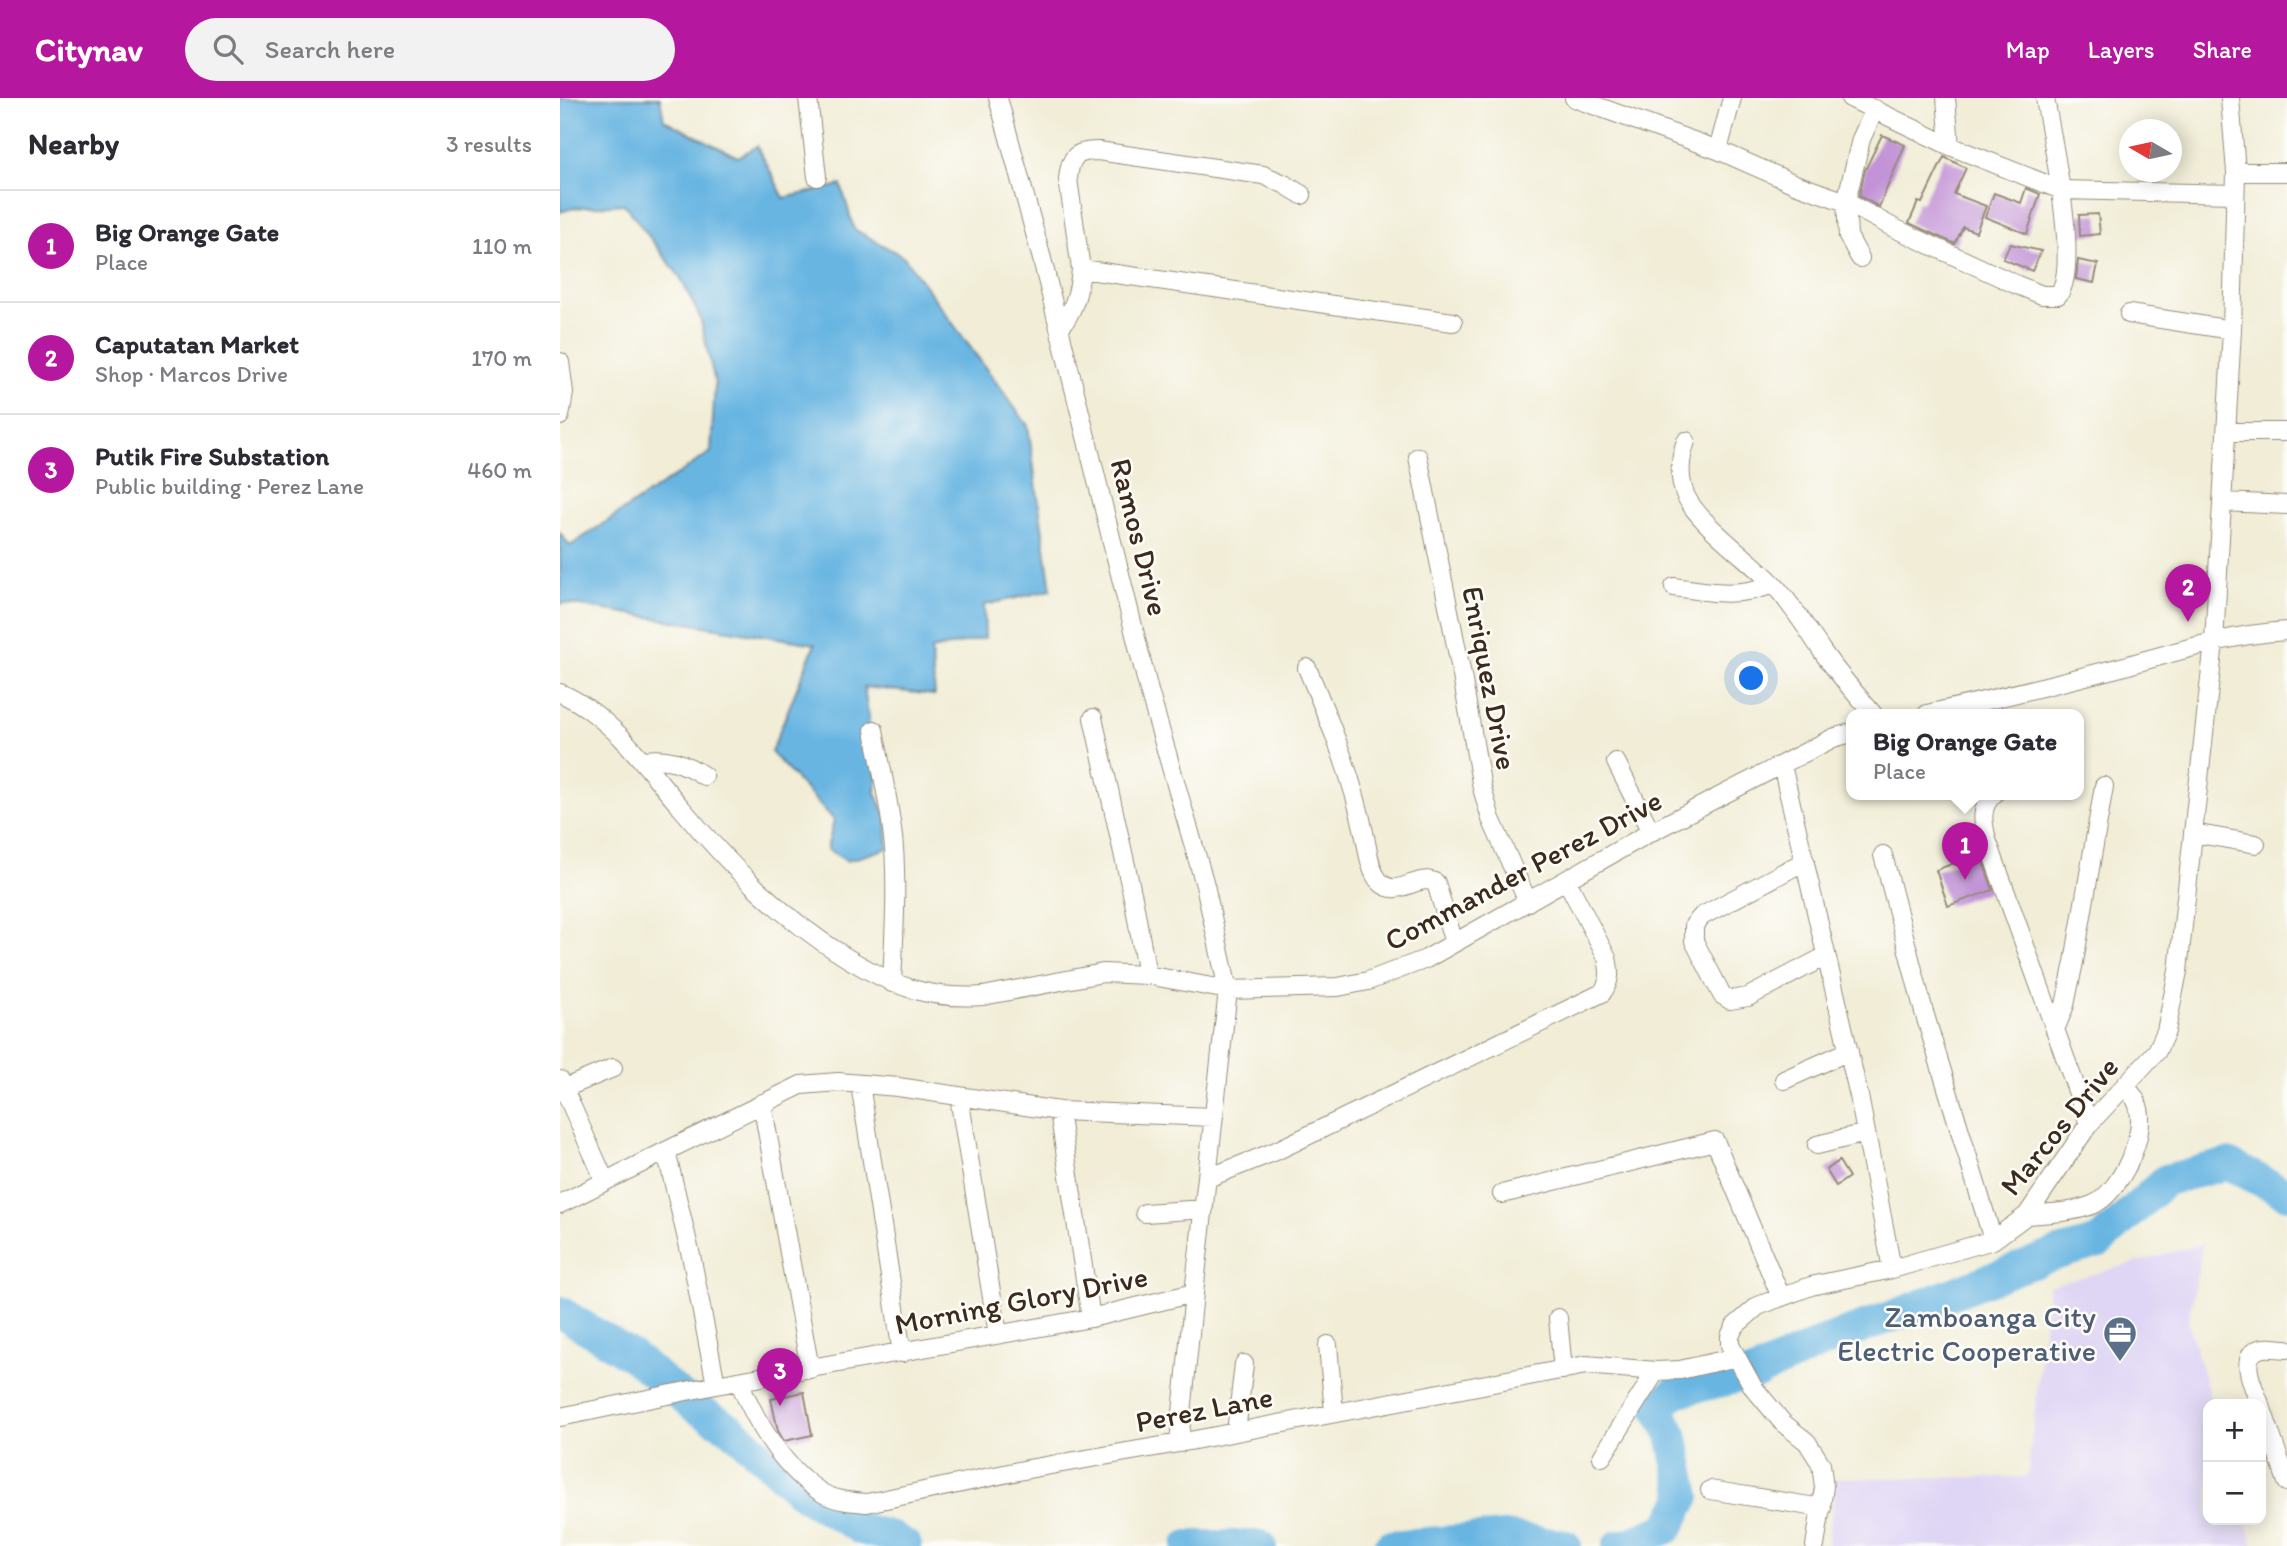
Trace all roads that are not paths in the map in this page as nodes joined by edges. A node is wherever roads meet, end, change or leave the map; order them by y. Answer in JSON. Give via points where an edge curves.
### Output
{"nodes":[{"id":1,"x":808,"y":98,"type":"edge"},
{"id":2,"x":998,"y":98,"type":"edge"},
{"id":3,"x":1574,"y":98,"type":"edge"},
{"id":4,"x":1732,"y":98,"type":"edge"},
{"id":5,"x":1850,"y":98,"type":"edge"},
{"id":6,"x":1946,"y":98,"type":"edge"},
{"id":7,"x":2045,"y":98,"type":"edge"},
{"id":8,"x":2230,"y":98,"type":"edge"},
{"id":9,"x":1875,"y":109,"type":"junction"},
{"id":10,"x":1950,"y":146,"type":"junction"},
{"id":11,"x":1718,"y":150,"type":"junction"},
{"id":12,"x":2236,"y":172,"type":"junction"},
{"id":13,"x":2287,"y":172,"type":"edge"},
{"id":14,"x":817,"y":177,"type":"dead end"},
{"id":15,"x":2061,"y":190,"type":"junction"},
{"id":16,"x":2235,"y":194,"type":"junction"},
{"id":17,"x":1302,"y":195,"type":"dead end"},
{"id":18,"x":1846,"y":202,"type":"junction"},
{"id":19,"x":1860,"y":258,"type":"dead end"},
{"id":20,"x":1080,"y":269,"type":"junction"},
{"id":21,"x":2129,"y":314,"type":"dead end"},
{"id":22,"x":1453,"y":322,"type":"dead end"},
{"id":23,"x":1060,"y":328,"type":"junction"},
{"id":24,"x":2232,"y":330,"type":"junction"},
{"id":25,"x":560,"y":362,"type":"edge"},
{"id":26,"x":560,"y":416,"type":"edge"},
{"id":27,"x":2228,"y":432,"type":"junction"},
{"id":28,"x":2287,"y":432,"type":"edge"},
{"id":29,"x":1686,"y":441,"type":"dead end"},
{"id":30,"x":1418,"y":457,"type":"dead end"},
{"id":31,"x":2223,"y":502,"type":"junction"},
{"id":32,"x":2287,"y":505,"type":"edge"},
{"id":33,"x":1773,"y":584,"type":"junction"},
{"id":34,"x":1674,"y":587,"type":"dead end"},
{"id":35,"x":2287,"y":631,"type":"edge"},
{"id":36,"x":2214,"y":642,"type":"junction"},
{"id":37,"x":1307,"y":668,"type":"dead end"},
{"id":38,"x":560,"y":693,"type":"edge"},
{"id":39,"x":1870,"y":709,"type":"edge"},
{"id":40,"x":1950,"y":709,"type":"edge"},
{"id":41,"x":1093,"y":718,"type":"dead end"},
{"id":42,"x":874,"y":730,"type":"dead end"},
{"id":43,"x":1846,"y":734,"type":"edge"},
{"id":44,"x":643,"y":760,"type":"junction"},
{"id":45,"x":1616,"y":762,"type":"dead end"},
{"id":46,"x":1782,"y":765,"type":"junction"},
{"id":47,"x":704,"y":776,"type":"dead end"},
{"id":48,"x":2104,"y":786,"type":"dead end"},
{"id":49,"x":1989,"y":800,"type":"edge"},
{"id":50,"x":1651,"y":832,"type":"junction"},
{"id":51,"x":2193,"y":833,"type":"junction"},
{"id":52,"x":2256,"y":844,"type":"dead end"},
{"id":53,"x":1883,"y":855,"type":"dead end"},
{"id":54,"x":1805,"y":861,"type":"junction"},
{"id":55,"x":1567,"y":881,"type":"junction"},
{"id":56,"x":1528,"y":902,"type":"junction"},
{"id":57,"x":1454,"y":943,"type":"junction"},
{"id":58,"x":1825,"y":956,"type":"junction"},
{"id":59,"x":1146,"y":975,"type":"junction"},
{"id":60,"x":892,"y":983,"type":"junction"},
{"id":61,"x":1227,"y":990,"type":"junction"},
{"id":62,"x":2055,"y":1030,"type":"junction"},
{"id":63,"x":1849,"y":1051,"type":"junction"},
{"id":64,"x":613,"y":1068,"type":"dead end"},
{"id":65,"x":1784,"y":1080,"type":"dead end"},
{"id":66,"x":860,"y":1084,"type":"junction"},
{"id":67,"x":561,"y":1086,"type":"edge"},
{"id":68,"x":2125,"y":1086,"type":"junction"},
{"id":69,"x":958,"y":1097,"type":"junction"},
{"id":70,"x":762,"y":1103,"type":"junction"},
{"id":71,"x":1059,"y":1111,"type":"junction"},
{"id":72,"x":1214,"y":1117,"type":"junction"},
{"id":73,"x":2088,"y":1124,"type":"junction"},
{"id":74,"x":1866,"y":1133,"type":"junction"},
{"id":75,"x":1817,"y":1145,"type":"dead end"},
{"id":76,"x":666,"y":1150,"type":"junction"},
{"id":77,"x":1208,"y":1178,"type":"junction"},
{"id":78,"x":606,"y":1181,"type":"junction"},
{"id":79,"x":1502,"y":1194,"type":"dead end"},
{"id":80,"x":560,"y":1203,"type":"edge"},
{"id":81,"x":1204,"y":1209,"type":"junction"},
{"id":82,"x":1145,"y":1213,"type":"dead end"},
{"id":83,"x":2027,"y":1215,"type":"junction"},
{"id":84,"x":1993,"y":1240,"type":"junction"},
{"id":85,"x":1892,"y":1269,"type":"junction"},
{"id":86,"x":1194,"y":1293,"type":"junction"},
{"id":87,"x":1781,"y":1297,"type":"junction"},
{"id":88,"x":1091,"y":1318,"type":"junction"},
{"id":89,"x":1558,"y":1318,"type":"dead end"},
{"id":90,"x":998,"y":1334,"type":"junction"},
{"id":91,"x":1328,"y":1345,"type":"dead end"},
{"id":92,"x":2287,"y":1349,"type":"edge"},
{"id":93,"x":902,"y":1353,"type":"junction"},
{"id":94,"x":1739,"y":1361,"type":"junction"},
{"id":95,"x":1244,"y":1364,"type":"dead end"},
{"id":96,"x":810,"y":1369,"type":"junction"},
{"id":97,"x":1563,"y":1370,"type":"junction"},
{"id":98,"x":1656,"y":1371,"type":"junction"},
{"id":99,"x":739,"y":1381,"type":"junction"},
{"id":100,"x":716,"y":1385,"type":"junction"},
{"id":101,"x":2258,"y":1399,"type":"edge"},
{"id":102,"x":1334,"y":1413,"type":"junction"},
{"id":103,"x":560,"y":1417,"type":"edge"},
{"id":104,"x":2266,"y":1417,"type":"edge"},
{"id":105,"x":1236,"y":1432,"type":"junction"},
{"id":106,"x":1179,"y":1443,"type":"junction"},
{"id":107,"x":2281,"y":1447,"type":"edge"},
{"id":108,"x":1602,"y":1457,"type":"dead end"},
{"id":109,"x":2287,"y":1482,"type":"edge"},
{"id":110,"x":1710,"y":1490,"type":"dead end"},
{"id":111,"x":1822,"y":1508,"type":"junction"},
{"id":112,"x":1815,"y":1546,"type":"edge"}],
"edges":[{"from":1,"to":14,"type":"street"},
{"from":2,"to":23,"type":"street","name":"Ramos Drive"},
{"from":3,"to":11,"type":"street"},
{"from":4,"to":11,"type":"street"},
{"from":5,"to":9,"type":"street"},
{"from":6,"to":10,"type":"street"},
{"from":7,"to":15,"type":"street"},
{"from":8,"to":12,"type":"street","name":"Marcos Drive"},
{"from":9,"to":10,"type":"street"},
{"from":9,"to":18,"type":"street","via":[[1861,139]]},
{"from":10,"to":15,"type":"street"},
{"from":11,"to":18,"type":"street"},
{"from":12,"to":13,"type":"street"},
{"from":12,"to":16,"type":"street","name":"Marcos Drive"},
{"from":15,"to":16,"type":"street"},
{"from":15,"to":18,"type":"street","via":[[2066,278],[2063,289],[2053,296],[2014,284]]},
{"from":16,"to":24,"type":"street","name":"Marcos Drive"},
{"from":17,"to":20,"type":"street","via":[[1263,175],[1085,151],[1073,159],[1068,179]]},
{"from":18,"to":19,"type":"street","via":[[1848,236]]},
{"from":20,"to":22,"type":"street"},
{"from":20,"to":23,"type":"street","via":[[1074,306]]},
{"from":21,"to":24,"type":"street"},
{"from":23,"to":61,"type":"street","name":"Ramos Drive","via":[[1149,691],[1207,896]]},
{"from":24,"to":27,"type":"street","name":"Marcos Drive"},
{"from":25,"to":26,"type":"street","via":[[564,393]]},
{"from":27,"to":28,"type":"street"},
{"from":27,"to":31,"type":"street","name":"Marcos Drive"},
{"from":29,"to":33,"type":"street","via":[[1681,457],[1685,496]]},
{"from":30,"to":56,"type":"street","name":"Enriquez Drive","via":[[1482,788]]},
{"from":31,"to":32,"type":"street"},
{"from":31,"to":36,"type":"street","name":"Marcos Drive"},
{"from":33,"to":34,"type":"street","via":[[1732,594]]},
{"from":33,"to":39,"type":"street"},
{"from":35,"to":36,"type":"street"},
{"from":36,"to":40,"type":"street"},
{"from":36,"to":51,"type":"street","name":"Marcos Drive"},
{"from":37,"to":57,"type":"street","via":[[1339,742],[1378,880],[1396,889],[1426,879],[1436,883]]},
{"from":38,"to":44,"type":"street","name":"Commander Perez Drive","via":[[601,717]]},
{"from":41,"to":59,"type":"street"},
{"from":42,"to":60,"type":"street","via":[[894,849]]},
{"from":43,"to":46,"type":"street","name":"Commander Perez Drive"},
{"from":44,"to":47,"type":"street","via":[[673,759]]},
{"from":44,"to":60,"type":"street","name":"Commander Perez Drive","via":[[742,876],[783,913]]},
{"from":45,"to":50,"type":"street"},
{"from":46,"to":50,"type":"street","name":"Commander Perez Drive"},
{"from":46,"to":54,"type":"street"},
{"from":48,"to":62,"type":"street","via":[[2065,1005]]},
{"from":49,"to":62,"type":"street","via":[[1983,808],[1987,840]]},
{"from":50,"to":55,"type":"street","name":"Commander Perez Drive"},
{"from":51,"to":52,"type":"street"},
{"from":51,"to":68,"type":"street","name":"Marcos Drive","via":[[2178,971],[2166,1031],[2157,1051]]},
{"from":53,"to":84,"type":"street","via":[[1924,1013]]},
{"from":54,"to":58,"type":"street"},
{"from":54,"to":58,"type":"street","via":[[1702,916],[1694,925],[1694,941],[1722,995],[1730,1000],[1748,997]]},
{"from":55,"to":56,"type":"street","name":"Commander Perez Drive"},
{"from":55,"to":77,"type":"street","via":[[1607,958],[1609,983],[1602,993],[1276,1151]]},
{"from":56,"to":57,"type":"street","name":"Commander Perez Drive"},
{"from":57,"to":61,"type":"street","name":"Commander Perez Drive","via":[[1368,981],[1293,990]]},
{"from":58,"to":63,"type":"street"},
{"from":59,"to":60,"type":"street","name":"Commander Perez Drive","via":[[1103,973],[964,998],[923,994]]},
{"from":59,"to":61,"type":"street","name":"Commander Perez Drive"},
{"from":61,"to":72,"type":"street","name":"Morning Glory Drive"},
{"from":62,"to":73,"type":"street"},
{"from":63,"to":65,"type":"street"},
{"from":63,"to":74,"type":"street"},
{"from":64,"to":67,"type":"street"},
{"from":66,"to":69,"type":"street"},
{"from":66,"to":70,"type":"street","via":[[801,1085]]},
{"from":66,"to":93,"type":"street"},
{"from":67,"to":78,"type":"street"},
{"from":68,"to":73,"type":"street","name":"Marcos Drive"},
{"from":68,"to":83,"type":"street","via":[[2138,1103],[2139,1129],[2124,1171],[2110,1192],[2094,1205]]},
{"from":69,"to":71,"type":"street"},
{"from":69,"to":90,"type":"street"},
{"from":70,"to":76,"type":"street"},
{"from":70,"to":96,"type":"street"},
{"from":71,"to":72,"type":"street"},
{"from":71,"to":88,"type":"street"},
{"from":72,"to":77,"type":"street","name":"Morning Glory Drive"},
{"from":73,"to":83,"type":"street","name":"Marcos Drive"},
{"from":74,"to":75,"type":"street"},
{"from":74,"to":85,"type":"street"},
{"from":76,"to":78,"type":"street"},
{"from":76,"to":100,"type":"street"},
{"from":77,"to":81,"type":"street","name":"Morning Glory Drive"},
{"from":78,"to":80,"type":"street"},
{"from":79,"to":87,"type":"street","via":[[1714,1141]]},
{"from":81,"to":82,"type":"street"},
{"from":81,"to":86,"type":"street","name":"Morning Glory Drive"},
{"from":83,"to":84,"type":"street","name":"Marcos Drive"},
{"from":84,"to":85,"type":"street","name":"Marcos Drive"},
{"from":85,"to":87,"type":"street","name":"Marcos Drive"},
{"from":86,"to":88,"type":"street","name":"Morning Glory Drive"},
{"from":86,"to":106,"type":"street"},
{"from":87,"to":94,"type":"street","name":"Marcos Drive","via":[[1758,1306],[1735,1326],[1730,1345]]},
{"from":88,"to":90,"type":"street","name":"Morning Glory Drive"},
{"from":89,"to":97,"type":"street"},
{"from":90,"to":93,"type":"street","name":"Morning Glory Drive"},
{"from":91,"to":102,"type":"street"},
{"from":92,"to":101,"type":"street","via":[[2260,1348],[2252,1353],[2249,1375]]},
{"from":93,"to":96,"type":"street","name":"Morning Glory Drive"},
{"from":94,"to":98,"type":"street","name":"Perez Lane"},
{"from":94,"to":111,"type":"street","name":"Marcos Drive","via":[[1753,1387],[1821,1464]]},
{"from":95,"to":105,"type":"street"},
{"from":96,"to":99,"type":"street","name":"Morning Glory Drive"},
{"from":97,"to":98,"type":"street","name":"Perez Lane","via":[[1594,1365]]},
{"from":97,"to":102,"type":"street","name":"Perez Lane"},
{"from":98,"to":108,"type":"street"},
{"from":99,"to":100,"type":"street","name":"Morning Glory Drive"},
{"from":99,"to":106,"type":"street","name":"Perez Lane","via":[[769,1438],[796,1470],[825,1494],[847,1502],[885,1500]]},
{"from":100,"to":103,"type":"street","name":"Morning Glory Drive"},
{"from":102,"to":105,"type":"street","name":"Perez Lane"},
{"from":104,"to":107,"type":"street"},
{"from":105,"to":106,"type":"street","name":"Perez Lane"},
{"from":107,"to":109,"type":"street"},
{"from":110,"to":111,"type":"street"},
{"from":111,"to":112,"type":"street","name":"Marcos Drive"}]}
